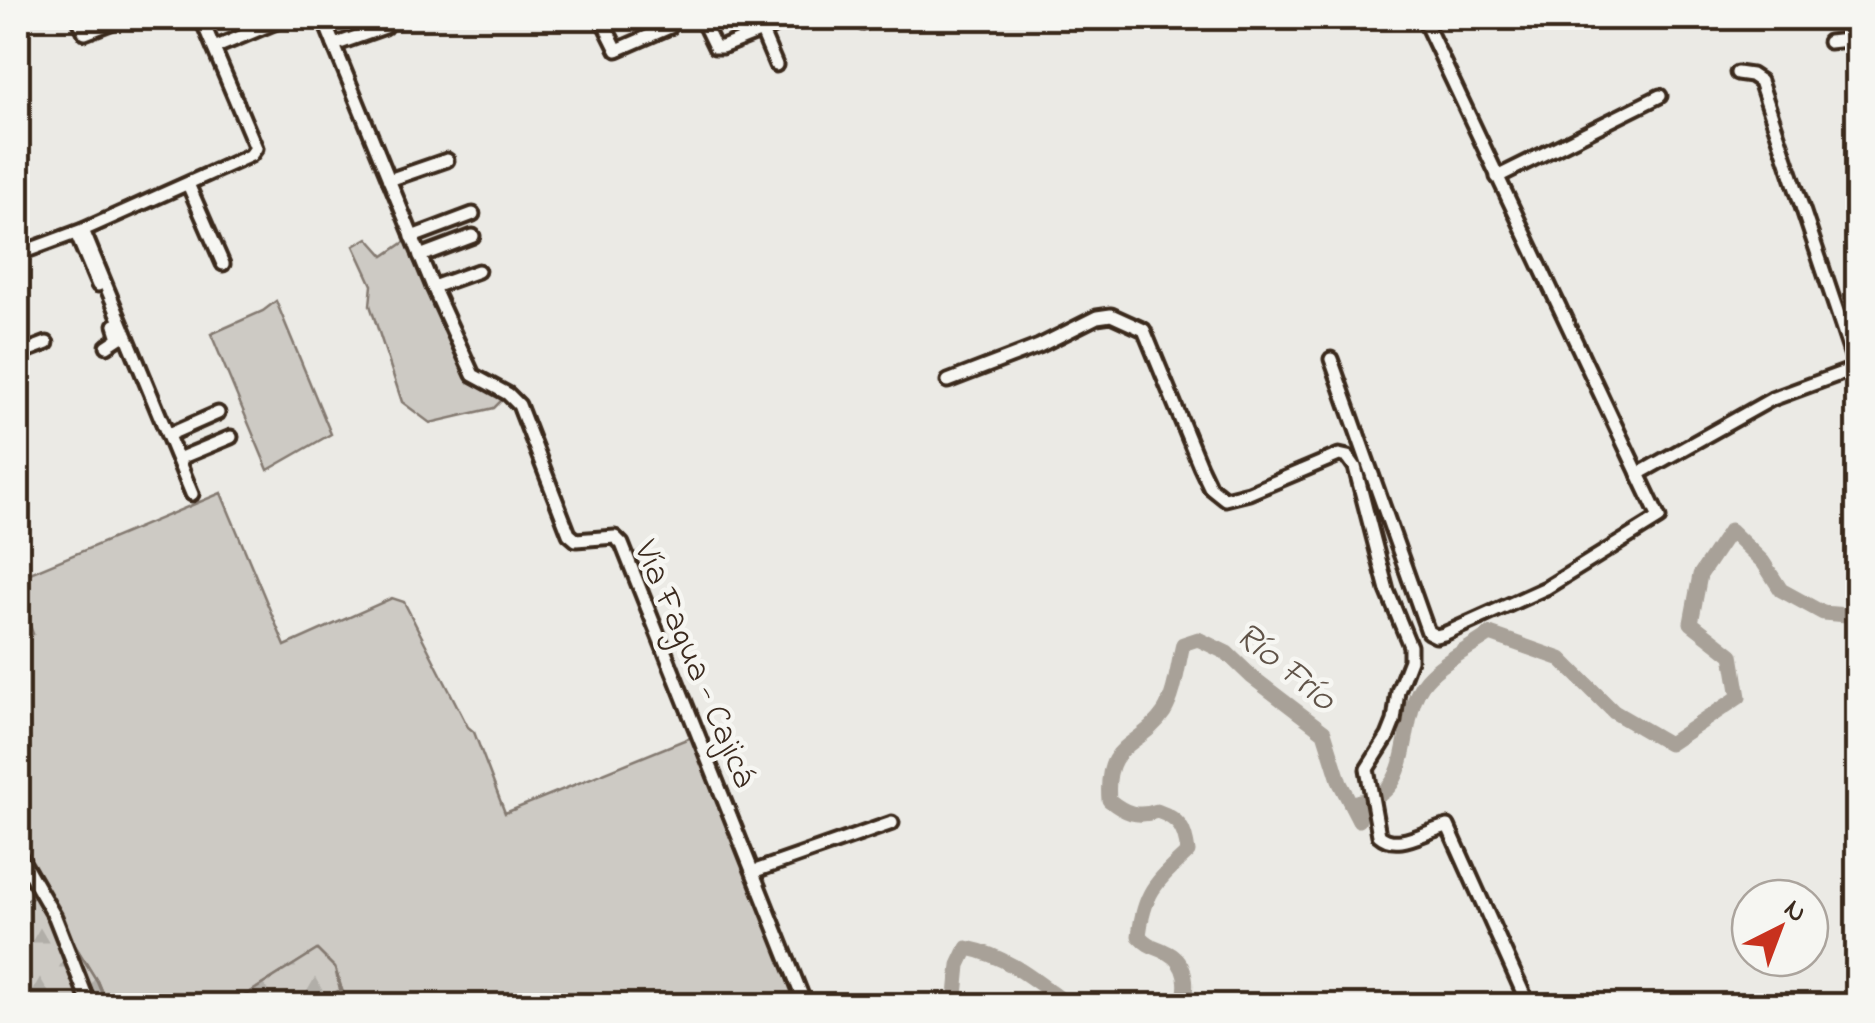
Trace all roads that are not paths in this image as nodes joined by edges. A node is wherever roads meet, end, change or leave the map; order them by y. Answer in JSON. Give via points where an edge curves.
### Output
{"nodes":[{"id":1,"x":78,"y":18,"type":"edge"},
{"id":2,"x":124,"y":18,"type":"edge"},
{"id":3,"x":200,"y":18,"type":"edge"},
{"id":4,"x":286,"y":18,"type":"edge"},
{"id":5,"x":324,"y":18,"type":"edge"},
{"id":6,"x":602,"y":18,"type":"edge"},
{"id":7,"x":666,"y":18,"type":"edge"},
{"id":8,"x":701,"y":18,"type":"edge"},
{"id":9,"x":1427,"y":19,"type":"edge"},
{"id":10,"x":262,"y":22,"type":"edge"},
{"id":11,"x":385,"y":27,"type":"dead end"},
{"id":12,"x":1857,"y":38,"type":"edge"},
{"id":13,"x":1828,"y":42,"type":"dead end"},
{"id":14,"x":334,"y":44,"type":"junction"},
{"id":15,"x":214,"y":48,"type":"junction"},
{"id":16,"x":776,"y":64,"type":"dead end"},
{"id":17,"x":1737,"y":72,"type":"dead end"},
{"id":18,"x":1660,"y":96,"type":"dead end"},
{"id":19,"x":447,"y":160,"type":"dead end"},
{"id":20,"x":1498,"y":177,"type":"junction"},
{"id":21,"x":389,"y":180,"type":"junction"},
{"id":22,"x":188,"y":184,"type":"junction"},
{"id":23,"x":473,"y":214,"type":"dead end"},
{"id":24,"x":80,"y":232,"type":"junction"},
{"id":25,"x":473,"y":236,"type":"dead end"},
{"id":26,"x":412,"y":237,"type":"junction"},
{"id":27,"x":18,"y":254,"type":"edge"},
{"id":28,"x":420,"y":256,"type":"junction"},
{"id":29,"x":223,"y":264,"type":"dead end"},
{"id":30,"x":478,"y":271,"type":"dead end"},
{"id":31,"x":432,"y":287,"type":"junction"},
{"id":32,"x":47,"y":343,"type":"dead end"},
{"id":33,"x":107,"y":346,"type":"dead end"},
{"id":34,"x":18,"y":354,"type":"edge"},
{"id":35,"x":1331,"y":358,"type":"dead end"},
{"id":36,"x":1857,"y":368,"type":"edge"},
{"id":37,"x":948,"y":381,"type":"dead end"},
{"id":38,"x":218,"y":413,"type":"dead end"},
{"id":39,"x":168,"y":435,"type":"junction"},
{"id":40,"x":231,"y":436,"type":"dead end"},
{"id":41,"x":178,"y":459,"type":"junction"},
{"id":42,"x":1638,"y":474,"type":"junction"},
{"id":43,"x":192,"y":494,"type":"dead end"},
{"id":44,"x":892,"y":823,"type":"dead end"},
{"id":45,"x":18,"y":854,"type":"edge"},
{"id":46,"x":755,"y":871,"type":"junction"},
{"id":47,"x":90,"y":1006,"type":"edge"},
{"id":48,"x":806,"y":1006,"type":"edge"},
{"id":49,"x":1529,"y":1006,"type":"edge"}],
"edges":[{"from":1,"to":2,"type":"street","via":[[85,33]]},
{"from":3,"to":15,"type":"street"},
{"from":4,"to":10,"type":"street"},
{"from":5,"to":14,"type":"street","name":"Vía Fagua - Cajicá"},
{"from":6,"to":7,"type":"street","via":[[617,50],[670,27]]},
{"from":8,"to":16,"type":"street","via":[[715,46],[767,29]]},
{"from":9,"to":20,"type":"street"},
{"from":10,"to":15,"type":"street"},
{"from":11,"to":14,"type":"street"},
{"from":12,"to":13,"type":"street"},
{"from":14,"to":21,"type":"street","name":"Vía Fagua - Cajicá"},
{"from":15,"to":22,"type":"street","via":[[256,148]]},
{"from":17,"to":36,"type":"street","via":[[1760,82]]},
{"from":18,"to":20,"type":"street"},
{"from":19,"to":21,"type":"street"},
{"from":20,"to":42,"type":"street"},
{"from":21,"to":26,"type":"street","name":"Vía Fagua - Cajicá"},
{"from":22,"to":24,"type":"street"},
{"from":22,"to":29,"type":"street"},
{"from":23,"to":26,"type":"street"},
{"from":24,"to":27,"type":"street"},
{"from":24,"to":33,"type":"street","via":[[118,332]]},
{"from":24,"to":39,"type":"street"},
{"from":25,"to":28,"type":"street"},
{"from":26,"to":28,"type":"street","name":"Vía Fagua - Cajicá"},
{"from":28,"to":31,"type":"street","name":"Vía Fagua - Cajicá"},
{"from":30,"to":31,"type":"street"},
{"from":31,"to":46,"type":"street","name":"Vía Fagua - Cajicá","via":[[473,376],[518,405],[569,534],[576,540],[615,537],[622,544]]},
{"from":32,"to":34,"type":"street"},
{"from":35,"to":42,"type":"street","via":[[1423,626],[1436,636],[1546,588],[1659,518]]},
{"from":36,"to":42,"type":"street","via":[[1772,399]]},
{"from":37,"to":49,"type":"street","via":[[1111,315],[1144,330],[1210,487],[1225,499],[1339,454],[1356,466],[1387,590],[1410,646],[1394,721],[1367,769],[1379,836],[1396,843],[1448,826]]},
{"from":38,"to":39,"type":"street"},
{"from":39,"to":41,"type":"street"},
{"from":40,"to":41,"type":"street"},
{"from":41,"to":43,"type":"street"},
{"from":44,"to":46,"type":"street"},
{"from":45,"to":47,"type":"street","via":[[55,917]]},
{"from":46,"to":48,"type":"street","name":"Vía Fagua - Cajicá"}]}
